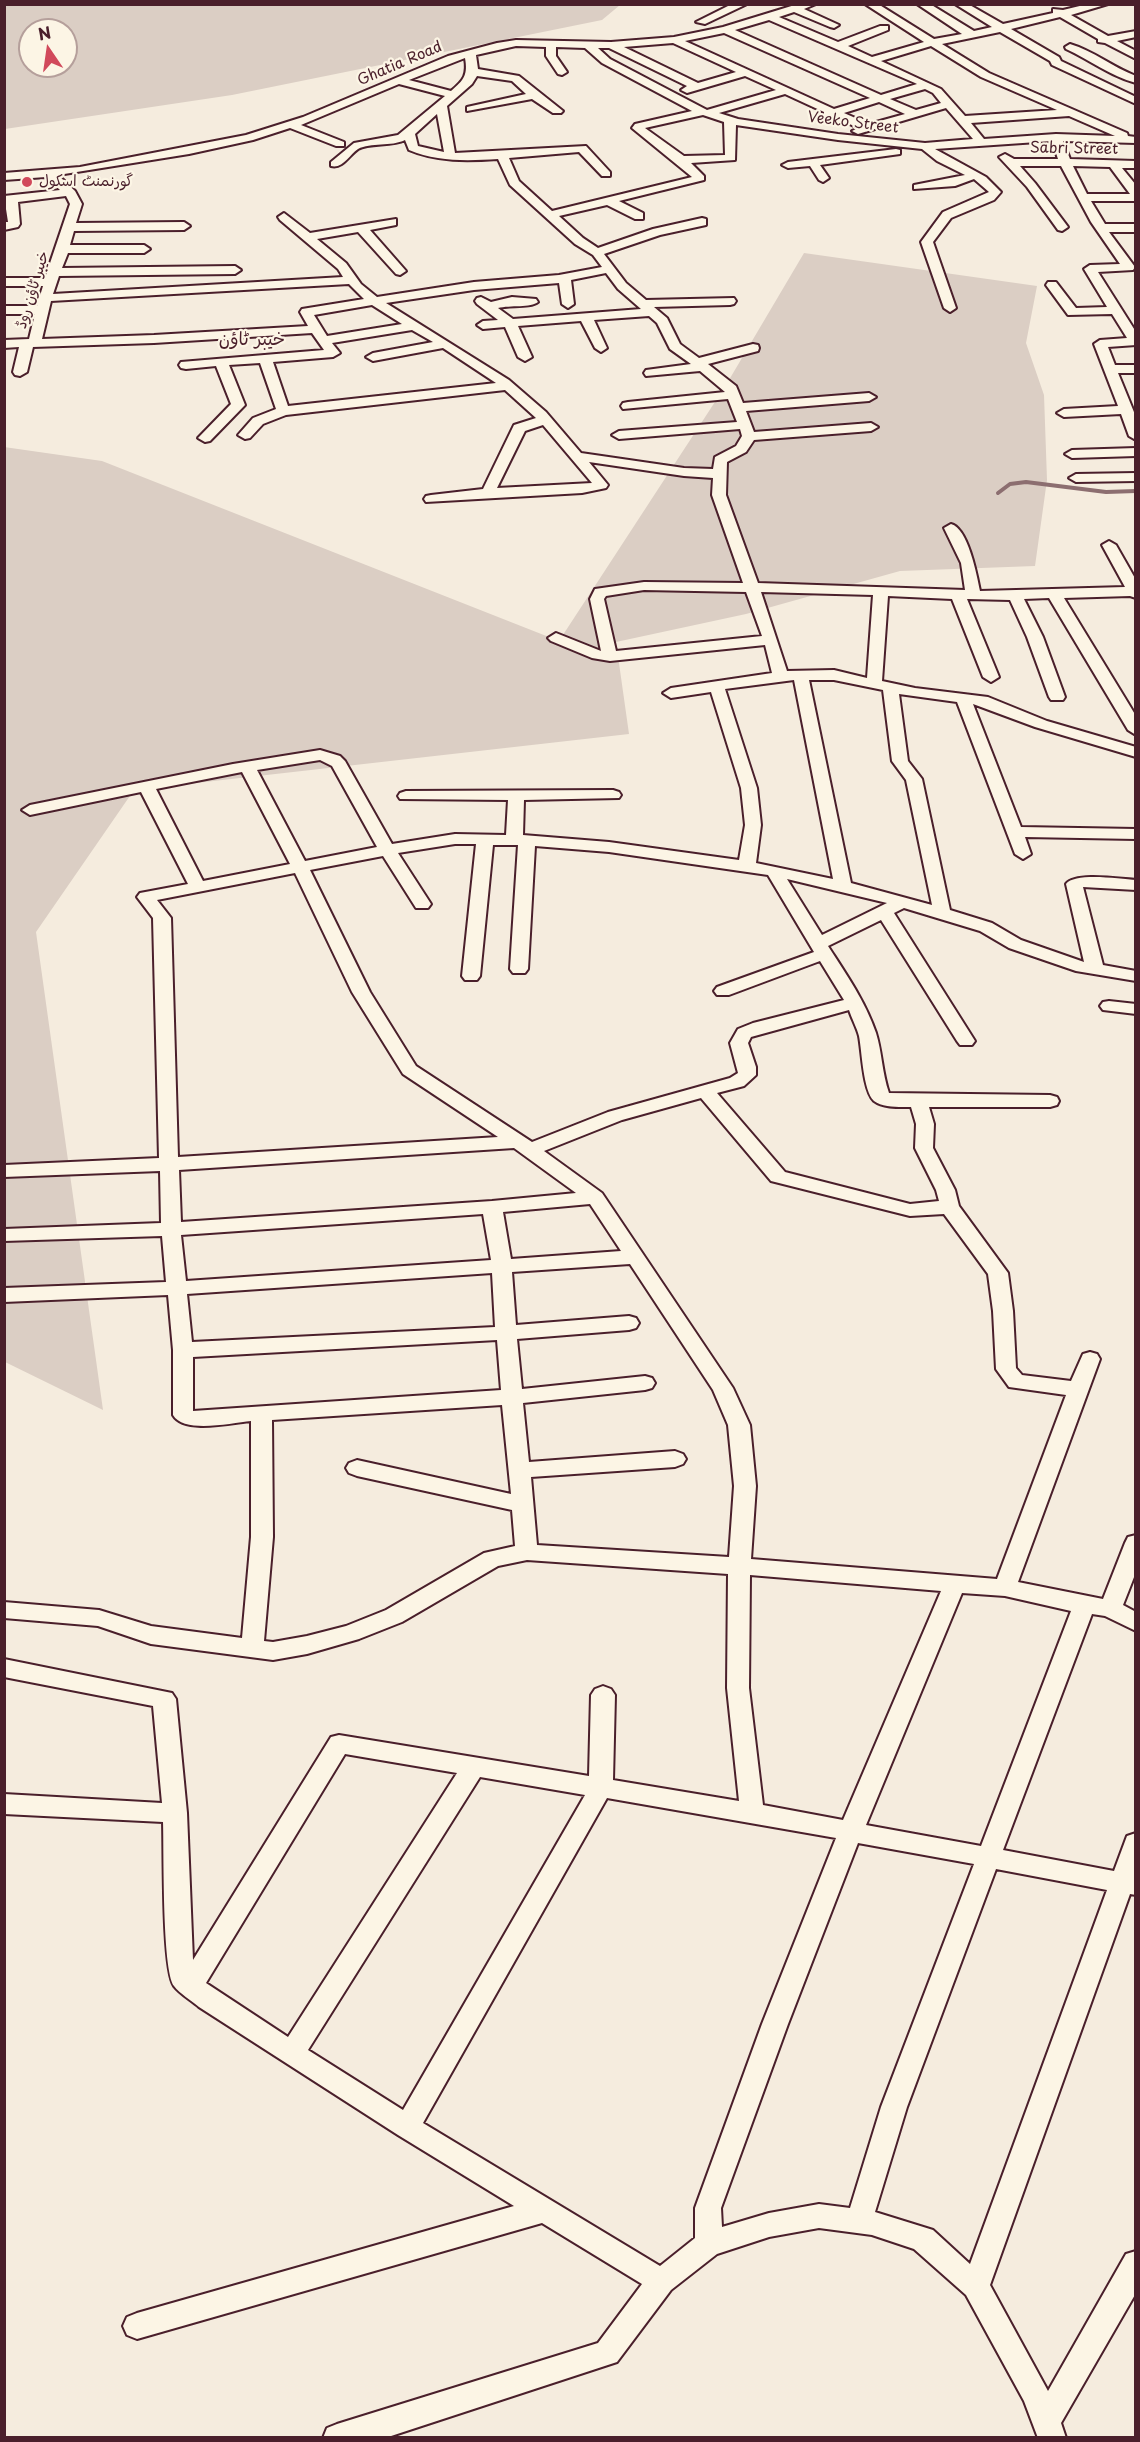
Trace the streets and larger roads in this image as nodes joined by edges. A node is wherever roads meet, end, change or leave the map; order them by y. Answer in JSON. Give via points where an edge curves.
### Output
{"nodes":[{"id":1,"x":742,"y":4,"type":"edge"},
{"id":2,"x":781,"y":4,"type":"edge"},
{"id":3,"x":811,"y":4,"type":"edge"},
{"id":4,"x":870,"y":4,"type":"edge"},
{"id":5,"x":922,"y":4,"type":"edge"},
{"id":6,"x":960,"y":4,"type":"edge"},
{"id":7,"x":1044,"y":4,"type":"edge"},
{"id":8,"x":1102,"y":4,"type":"edge"},
{"id":9,"x":796,"y":10,"type":"junction"},
{"id":10,"x":1062,"y":14,"type":"junction"},
{"id":11,"x":770,"y":17,"type":"junction"},
{"id":12,"x":701,"y":22,"type":"dead end"},
{"id":13,"x":834,"y":25,"type":"dead end"},
{"id":14,"x":884,"y":28,"type":"dead end"},
{"id":15,"x":1000,"y":28,"type":"junction"},
{"id":16,"x":725,"y":30,"type":"junction"},
{"id":17,"x":1136,"y":34,"type":"edge"},
{"id":18,"x":972,"y":35,"type":"junction"},
{"id":19,"x":1108,"y":39,"type":"junction"},
{"id":20,"x":674,"y":40,"type":"junction"},
{"id":21,"x":932,"y":43,"type":"junction"},
{"id":22,"x":551,"y":45,"type":"junction"},
{"id":23,"x":588,"y":45,"type":"junction"},
{"id":24,"x":611,"y":45,"type":"junction"},
{"id":25,"x":839,"y":46,"type":"junction"},
{"id":26,"x":1136,"y":56,"type":"edge"},
{"id":27,"x":872,"y":60,"type":"junction"},
{"id":28,"x":471,"y":62,"type":"junction"},
{"id":29,"x":520,"y":71,"type":"dead end"},
{"id":30,"x":562,"y":72,"type":"dead end"},
{"id":31,"x":745,"y":73,"type":"junction"},
{"id":32,"x":1135,"y":79,"type":"edge"},
{"id":33,"x":400,"y":81,"type":"junction"},
{"id":34,"x":926,"y":85,"type":"junction"},
{"id":35,"x":697,"y":87,"type":"junction"},
{"id":36,"x":785,"y":91,"type":"junction"},
{"id":37,"x":452,"y":95,"type":"junction"},
{"id":38,"x":535,"y":95,"type":"junction"},
{"id":39,"x":669,"y":96,"type":"junction"},
{"id":40,"x":881,"y":99,"type":"junction"},
{"id":41,"x":1136,"y":101,"type":"edge"},
{"id":42,"x":441,"y":103,"type":"junction"},
{"id":43,"x":949,"y":104,"type":"junction"},
{"id":44,"x":471,"y":109,"type":"dead end"},
{"id":45,"x":557,"y":111,"type":"dead end"},
{"id":46,"x":706,"y":113,"type":"junction"},
{"id":47,"x":833,"y":113,"type":"junction"},
{"id":48,"x":1072,"y":113,"type":"junction"},
{"id":49,"x":917,"y":115,"type":"junction"},
{"id":50,"x":730,"y":120,"type":"junction"},
{"id":51,"x":962,"y":120,"type":"junction"},
{"id":52,"x":291,"y":125,"type":"junction"},
{"id":53,"x":868,"y":128,"type":"junction"},
{"id":54,"x":783,"y":129,"type":"junction"},
{"id":55,"x":409,"y":134,"type":"junction"},
{"id":56,"x":838,"y":137,"type":"junction"},
{"id":57,"x":1056,"y":137,"type":"junction"},
{"id":58,"x":1134,"y":140,"type":"edge"},
{"id":59,"x":985,"y":141,"type":"junction"},
{"id":60,"x":340,"y":144,"type":"dead end"},
{"id":61,"x":925,"y":147,"type":"junction"},
{"id":62,"x":502,"y":154,"type":"junction"},
{"id":63,"x":450,"y":156,"type":"junction"},
{"id":64,"x":681,"y":160,"type":"junction"},
{"id":65,"x":813,"y":162,"type":"junction"},
{"id":66,"x":1064,"y":162,"type":"junction"},
{"id":67,"x":1012,"y":163,"type":"junction"},
{"id":68,"x":335,"y":164,"type":"dead end"},
{"id":69,"x":1113,"y":164,"type":"junction"},
{"id":70,"x":788,"y":165,"type":"dead end"},
{"id":71,"x":1136,"y":165,"type":"edge"},
{"id":72,"x":50,"y":174,"type":"junction"},
{"id":73,"x":606,"y":174,"type":"dead end"},
{"id":74,"x":973,"y":176,"type":"junction"},
{"id":75,"x":4,"y":177,"type":"edge"},
{"id":76,"x":823,"y":178,"type":"dead end"},
{"id":77,"x":918,"y":187,"type":"dead end"},
{"id":78,"x":69,"y":192,"type":"junction"},
{"id":79,"x":1136,"y":195,"type":"edge"},
{"id":80,"x":1085,"y":198,"type":"junction"},
{"id":81,"x":8,"y":200,"type":"edge"},
{"id":82,"x":609,"y":201,"type":"junction"},
{"id":83,"x":550,"y":215,"type":"junction"},
{"id":84,"x":639,"y":216,"type":"dead end"},
{"id":85,"x":284,"y":217,"type":"dead end"},
{"id":86,"x":392,"y":222,"type":"dead end"},
{"id":87,"x":702,"y":222,"type":"dead end"},
{"id":88,"x":4,"y":226,"type":"edge"},
{"id":89,"x":184,"y":226,"type":"dead end"},
{"id":90,"x":70,"y":227,"type":"junction"},
{"id":91,"x":361,"y":227,"type":"junction"},
{"id":92,"x":1062,"y":227,"type":"dead end"},
{"id":93,"x":1103,"y":228,"type":"junction"},
{"id":94,"x":1136,"y":228,"type":"edge"},
{"id":95,"x":307,"y":237,"type":"junction"},
{"id":96,"x":63,"y":249,"type":"junction"},
{"id":97,"x":144,"y":249,"type":"dead end"},
{"id":98,"x":597,"y":252,"type":"junction"},
{"id":99,"x":521,"y":266,"type":"dead end"},
{"id":100,"x":610,"y":269,"type":"junction"},
{"id":101,"x":235,"y":270,"type":"dead end"},
{"id":102,"x":400,"y":271,"type":"dead end"},
{"id":103,"x":1132,"y":271,"type":"edge"},
{"id":104,"x":52,"y":277,"type":"junction"},
{"id":105,"x":565,"y":278,"type":"junction"},
{"id":106,"x":352,"y":280,"type":"junction"},
{"id":107,"x":533,"y":281,"type":"junction"},
{"id":108,"x":4,"y":282,"type":"edge"},
{"id":109,"x":1052,"y":285,"type":"dead end"},
{"id":110,"x":716,"y":289,"type":"dead end"},
{"id":111,"x":628,"y":292,"type":"junction"},
{"id":112,"x":374,"y":301,"type":"junction"},
{"id":113,"x":730,"y":302,"type":"dead end"},
{"id":114,"x":44,"y":304,"type":"junction"},
{"id":115,"x":568,"y":304,"type":"dead end"},
{"id":116,"x":647,"y":308,"type":"junction"},
{"id":117,"x":950,"y":308,"type":"dead end"},
{"id":118,"x":4,"y":310,"type":"edge"},
{"id":119,"x":1116,"y":310,"type":"junction"},
{"id":120,"x":586,"y":318,"type":"junction"},
{"id":121,"x":510,"y":323,"type":"junction"},
{"id":122,"x":483,"y":325,"type":"dead end"},
{"id":123,"x":412,"y":326,"type":"junction"},
{"id":124,"x":316,"y":329,"type":"junction"},
{"id":125,"x":325,"y":340,"type":"junction"},
{"id":126,"x":1135,"y":341,"type":"edge"},
{"id":127,"x":4,"y":344,"type":"edge"},
{"id":128,"x":31,"y":344,"type":"junction"},
{"id":129,"x":445,"y":344,"type":"junction"},
{"id":130,"x":601,"y":348,"type":"dead end"},
{"id":131,"x":753,"y":348,"type":"dead end"},
{"id":132,"x":373,"y":357,"type":"dead end"},
{"id":133,"x":525,"y":357,"type":"dead end"},
{"id":134,"x":266,"y":360,"type":"junction"},
{"id":135,"x":221,"y":363,"type":"junction"},
{"id":136,"x":186,"y":365,"type":"dead end"},
{"id":137,"x":700,"y":365,"type":"junction"},
{"id":138,"x":1111,"y":369,"type":"junction"},
{"id":139,"x":1136,"y":369,"type":"edge"},
{"id":140,"x":20,"y":372,"type":"dead end"},
{"id":141,"x":651,"y":372,"type":"dead end"},
{"id":142,"x":507,"y":386,"type":"junction"},
{"id":143,"x":1136,"y":395,"type":"edge"},
{"id":144,"x":1121,"y":396,"type":"junction"},
{"id":145,"x":869,"y":397,"type":"dead end"},
{"id":146,"x":735,"y":402,"type":"junction"},
{"id":147,"x":628,"y":406,"type":"dead end"},
{"id":148,"x":1126,"y":410,"type":"junction"},
{"id":149,"x":283,"y":411,"type":"junction"},
{"id":150,"x":1064,"y":412,"type":"dead end"},
{"id":151,"x":544,"y":420,"type":"junction"},
{"id":152,"x":871,"y":427,"type":"dead end"},
{"id":153,"x":747,"y":431,"type":"junction"},
{"id":154,"x":245,"y":435,"type":"dead end"},
{"id":155,"x":619,"y":435,"type":"dead end"},
{"id":156,"x":1136,"y":436,"type":"edge"},
{"id":157,"x":205,"y":438,"type":"dead end"},
{"id":158,"x":1136,"y":452,"type":"edge"},
{"id":159,"x":1072,"y":454,"type":"dead end"},
{"id":160,"x":576,"y":456,"type":"junction"},
{"id":161,"x":720,"y":474,"type":"junction"},
{"id":162,"x":1136,"y":477,"type":"edge"},
{"id":163,"x":1076,"y":478,"type":"dead end"},
{"id":164,"x":488,"y":493,"type":"junction"},
{"id":165,"x":431,"y":499,"type":"dead end"},
{"id":166,"x":951,"y":528,"type":"dead end"},
{"id":167,"x":1109,"y":545,"type":"dead end"},
{"id":168,"x":751,"y":589,"type":"junction"},
{"id":169,"x":881,"y":592,"type":"junction"},
{"id":170,"x":1135,"y":592,"type":"edge"},
{"id":171,"x":1054,"y":594,"type":"junction"},
{"id":172,"x":1015,"y":595,"type":"junction"},
{"id":173,"x":966,"y":596,"type":"junction"},
{"id":174,"x":556,"y":638,"type":"dead end"},
{"id":175,"x":771,"y":640,"type":"junction"},
{"id":176,"x":610,"y":656,"type":"junction"},
{"id":177,"x":781,"y":676,"type":"junction"},
{"id":178,"x":801,"y":677,"type":"junction"},
{"id":179,"x":991,"y":677,"type":"dead end"},
{"id":180,"x":882,"y":686,"type":"junction"},
{"id":181,"x":717,"y":687,"type":"junction"},
{"id":182,"x":671,"y":693,"type":"dead end"},
{"id":183,"x":963,"y":697,"type":"junction"},
{"id":184,"x":1057,"y":697,"type":"dead end"},
{"id":185,"x":1136,"y":730,"type":"edge"},
{"id":186,"x":1136,"y":752,"type":"edge"},
{"id":187,"x":247,"y":767,"type":"junction"},
{"id":188,"x":146,"y":786,"type":"junction"},
{"id":189,"x":516,"y":795,"type":"junction"},
{"id":190,"x":613,"y":795,"type":"dead end"},
{"id":191,"x":406,"y":796,"type":"dead end"},
{"id":192,"x":30,"y":810,"type":"dead end"},
{"id":193,"x":1014,"y":832,"type":"junction"},
{"id":194,"x":1136,"y":834,"type":"edge"},
{"id":195,"x":485,"y":839,"type":"junction"},
{"id":196,"x":521,"y":840,"type":"junction"},
{"id":197,"x":387,"y":849,"type":"junction"},
{"id":198,"x":1023,"y":854,"type":"dead end"},
{"id":199,"x":747,"y":866,"type":"junction"},
{"id":200,"x":300,"y":867,"type":"junction"},
{"id":201,"x":774,"y":872,"type":"junction"},
{"id":202,"x":1136,"y":885,"type":"edge"},
{"id":203,"x":843,"y":886,"type":"junction"},
{"id":204,"x":198,"y":887,"type":"junction"},
{"id":205,"x":902,"y":903,"type":"junction"},
{"id":206,"x":422,"y":904,"type":"dead end"},
{"id":207,"x":884,"y":911,"type":"junction"},
{"id":208,"x":942,"y":914,"type":"junction"},
{"id":209,"x":821,"y":949,"type":"junction"},
{"id":210,"x":519,"y":969,"type":"dead end"},
{"id":211,"x":1095,"y":969,"type":"junction"},
{"id":212,"x":471,"y":976,"type":"dead end"},
{"id":213,"x":1136,"y":976,"type":"edge"},
{"id":214,"x":723,"y":991,"type":"dead end"},
{"id":215,"x":855,"y":1003,"type":"junction"},
{"id":216,"x":1109,"y":1006,"type":"dead end"},
{"id":217,"x":1136,"y":1009,"type":"edge"},
{"id":218,"x":966,"y":1041,"type":"dead end"},
{"id":219,"x":705,"y":1091,"type":"junction"},
{"id":220,"x":918,"y":1101,"type":"junction"},
{"id":221,"x":1050,"y":1101,"type":"dead end"},
{"id":222,"x":524,"y":1146,"type":"junction"},
{"id":223,"x":171,"y":1164,"type":"junction"},
{"id":224,"x":4,"y":1171,"type":"edge"},
{"id":225,"x":595,"y":1197,"type":"junction"},
{"id":226,"x":492,"y":1207,"type":"junction"},
{"id":227,"x":949,"y":1207,"type":"junction"},
{"id":228,"x":171,"y":1228,"type":"junction"},
{"id":229,"x":4,"y":1235,"type":"edge"},
{"id":230,"x":636,"y":1257,"type":"junction"},
{"id":231,"x":502,"y":1267,"type":"junction"},
{"id":232,"x":179,"y":1288,"type":"junction"},
{"id":233,"x":4,"y":1295,"type":"edge"},
{"id":234,"x":629,"y":1323,"type":"dead end"},
{"id":235,"x":506,"y":1333,"type":"junction"},
{"id":236,"x":183,"y":1350,"type":"junction"},
{"id":237,"x":1090,"y":1359,"type":"dead end"},
{"id":238,"x":645,"y":1383,"type":"dead end"},
{"id":239,"x":1078,"y":1389,"type":"junction"},
{"id":240,"x":512,"y":1397,"type":"junction"},
{"id":241,"x":261,"y":1413,"type":"junction"},
{"id":242,"x":675,"y":1459,"type":"dead end"},
{"id":243,"x":357,"y":1468,"type":"dead end"},
{"id":244,"x":519,"y":1470,"type":"junction"},
{"id":245,"x":522,"y":1504,"type":"junction"},
{"id":246,"x":1136,"y":1543,"type":"edge"},
{"id":247,"x":527,"y":1552,"type":"junction"},
{"id":248,"x":739,"y":1566,"type":"junction"},
{"id":249,"x":955,"y":1584,"type":"junction"},
{"id":250,"x":1005,"y":1587,"type":"junction"},
{"id":251,"x":1084,"y":1605,"type":"junction"},
{"id":252,"x":1110,"y":1608,"type":"junction"},
{"id":253,"x":4,"y":1610,"type":"edge"},
{"id":254,"x":1136,"y":1623,"type":"edge"},
{"id":255,"x":252,"y":1648,"type":"junction"},
{"id":256,"x":4,"y":1668,"type":"edge"},
{"id":257,"x":603,"y":1695,"type":"dead end"},
{"id":258,"x":474,"y":1767,"type":"junction"},
{"id":259,"x":601,"y":1788,"type":"junction"},
{"id":260,"x":4,"y":1804,"type":"edge"},
{"id":261,"x":175,"y":1813,"type":"junction"},
{"id":262,"x":752,"y":1814,"type":"junction"},
{"id":263,"x":850,"y":1833,"type":"junction"},
{"id":264,"x":1136,"y":1843,"type":"edge"},
{"id":265,"x":988,"y":1857,"type":"junction"},
{"id":266,"x":1129,"y":1884,"type":"edge"},
{"id":267,"x":191,"y":1985,"type":"junction"},
{"id":268,"x":292,"y":2053,"type":"junction"},
{"id":269,"x":407,"y":2127,"type":"junction"},
{"id":270,"x":544,"y":2210,"type":"junction"},
{"id":271,"x":860,"y":2221,"type":"junction"},
{"id":272,"x":709,"y":2244,"type":"junction"},
{"id":273,"x":1136,"y":2263,"type":"edge"},
{"id":274,"x":661,"y":2281,"type":"junction"},
{"id":275,"x":976,"y":2286,"type":"junction"},
{"id":276,"x":137,"y":2326,"type":"dead end"},
{"id":277,"x":1049,"y":2430,"type":"edge"},
{"id":278,"x":386,"y":2431,"type":"edge"},
{"id":279,"x":337,"y":2438,"type":"edge"}],
"edges":[{"from":1,"to":12,"type":"street"},
{"from":2,"to":9,"type":"street"},
{"from":3,"to":9,"type":"street","name":"Ghatia Road"},
{"from":4,"to":21,"type":"street"},
{"from":5,"to":18,"type":"street"},
{"from":6,"to":15,"type":"street"},
{"from":7,"to":10,"type":"street"},
{"from":8,"to":10,"type":"street"},
{"from":9,"to":11,"type":"street","name":"Ghatia Road"},
{"from":9,"to":13,"type":"street"},
{"from":10,"to":15,"type":"street"},
{"from":10,"to":19,"type":"street"},
{"from":11,"to":16,"type":"street","name":"Ghatia Road"},
{"from":11,"to":25,"type":"street"},
{"from":14,"to":25,"type":"street"},
{"from":15,"to":18,"type":"street"},
{"from":15,"to":41,"type":"street","via":[[1056,63]]},
{"from":16,"to":20,"type":"street","name":"Ghatia Road"},
{"from":16,"to":40,"type":"street"},
{"from":17,"to":19,"type":"street"},
{"from":18,"to":21,"type":"street"},
{"from":19,"to":26,"type":"street"},
{"from":19,"to":32,"type":"street","via":[[1070,47]]},
{"from":20,"to":24,"type":"street","name":"Ghatia Road"},
{"from":20,"to":31,"type":"street"},
{"from":21,"to":27,"type":"street"},
{"from":21,"to":48,"type":"street","via":[[986,75]]},
{"from":22,"to":23,"type":"street","name":"Ghatia Road"},
{"from":22,"to":28,"type":"street","name":"Ghatia Road","via":[[516,44]]},
{"from":22,"to":30,"type":"street","via":[[551,56]]},
{"from":23,"to":24,"type":"street","name":"Ghatia Road"},
{"from":23,"to":39,"type":"street","name":"Veeko Street","via":[[606,61]]},
{"from":24,"to":35,"type":"street"},
{"from":25,"to":27,"type":"street"},
{"from":27,"to":34,"type":"street"},
{"from":28,"to":29,"type":"street"},
{"from":28,"to":33,"type":"street","name":"Ghatia Road"},
{"from":28,"to":37,"type":"street","via":[[468,82]]},
{"from":28,"to":38,"type":"street","via":[[511,76]]},
{"from":31,"to":35,"type":"street"},
{"from":31,"to":36,"type":"street"},
{"from":33,"to":37,"type":"street"},
{"from":33,"to":52,"type":"street","name":"Ghatia Road"},
{"from":34,"to":40,"type":"street"},
{"from":34,"to":43,"type":"street"},
{"from":35,"to":39,"type":"street"},
{"from":36,"to":46,"type":"street"},
{"from":36,"to":47,"type":"street"},
{"from":37,"to":42,"type":"street"},
{"from":38,"to":44,"type":"street"},
{"from":38,"to":45,"type":"street"},
{"from":39,"to":46,"type":"street","name":"Veeko Street"},
{"from":40,"to":47,"type":"street"},
{"from":40,"to":49,"type":"street"},
{"from":42,"to":55,"type":"street"},
{"from":42,"to":63,"type":"street"},
{"from":43,"to":49,"type":"street"},
{"from":43,"to":51,"type":"street"},
{"from":46,"to":50,"type":"street","name":"Veeko Street"},
{"from":46,"to":64,"type":"street","via":[[639,126]]},
{"from":47,"to":53,"type":"street"},
{"from":47,"to":54,"type":"street"},
{"from":48,"to":51,"type":"street"},
{"from":48,"to":58,"type":"street"},
{"from":49,"to":53,"type":"street"},
{"from":50,"to":54,"type":"street","name":"Veeko Street"},
{"from":50,"to":64,"type":"street","via":[[731,158]]},
{"from":51,"to":59,"type":"street"},
{"from":52,"to":60,"type":"street"},
{"from":52,"to":72,"type":"street","name":"Ghatia Road","via":[[189,151]]},
{"from":53,"to":56,"type":"street"},
{"from":54,"to":56,"type":"street","name":"Veeko Street","via":[[797,136]]},
{"from":55,"to":63,"type":"street","via":[[419,153]]},
{"from":55,"to":68,"type":"street","via":[[386,144],[356,146]]},
{"from":56,"to":61,"type":"street","name":"Veeko Street"},
{"from":57,"to":58,"type":"street","name":"Veeko Street"},
{"from":57,"to":59,"type":"street","name":"Veeko Street"},
{"from":57,"to":66,"type":"street"},
{"from":59,"to":61,"type":"street","name":"Veeko Street"},
{"from":59,"to":67,"type":"street"},
{"from":61,"to":65,"type":"street"},
{"from":61,"to":74,"type":"street"},
{"from":62,"to":63,"type":"street"},
{"from":62,"to":73,"type":"street","via":[[582,148]]},
{"from":62,"to":83,"type":"street","via":[[514,183]]},
{"from":64,"to":82,"type":"street","via":[[700,178]]},
{"from":65,"to":70,"type":"street"},
{"from":65,"to":76,"type":"street"},
{"from":66,"to":67,"type":"street","name":"Sabri Street"},
{"from":66,"to":69,"type":"street","name":"Sabri Street"},
{"from":66,"to":80,"type":"street"},
{"from":67,"to":92,"type":"street"},
{"from":69,"to":71,"type":"street","name":"Sabri Street"},
{"from":69,"to":79,"type":"street"},
{"from":72,"to":75,"type":"street","name":"Ghatia Road"},
{"from":72,"to":78,"type":"street"},
{"from":74,"to":77,"type":"street"},
{"from":74,"to":117,"type":"street","via":[[994,188],[993,195],[947,215],[927,242]]},
{"from":78,"to":81,"type":"street"},
{"from":78,"to":90,"type":"street","name":"خیبر ٹاؤن روڈ","via":[[76,204]]},
{"from":79,"to":80,"type":"street"},
{"from":80,"to":93,"type":"street"},
{"from":81,"to":88,"type":"street","via":[[14,224]]},
{"from":82,"to":83,"type":"street"},
{"from":82,"to":84,"type":"street"},
{"from":83,"to":98,"type":"street"},
{"from":85,"to":95,"type":"street"},
{"from":86,"to":91,"type":"street"},
{"from":87,"to":98,"type":"street"},
{"from":89,"to":90,"type":"street"},
{"from":90,"to":96,"type":"street","name":"خیبر ٹاؤن روڈ"},
{"from":91,"to":95,"type":"street"},
{"from":91,"to":102,"type":"street"},
{"from":93,"to":94,"type":"street"},
{"from":93,"to":103,"type":"street"},
{"from":95,"to":106,"type":"street","via":[[342,266]]},
{"from":96,"to":97,"type":"street"},
{"from":96,"to":104,"type":"street","name":"خیبر ٹاؤن روڈ"},
{"from":98,"to":100,"type":"street"},
{"from":99,"to":107,"type":"street"},
{"from":100,"to":105,"type":"street"},
{"from":100,"to":111,"type":"street"},
{"from":101,"to":104,"type":"street"},
{"from":103,"to":119,"type":"street","via":[[1090,269]]},
{"from":104,"to":108,"type":"street"},
{"from":104,"to":114,"type":"street","name":"خیبر ٹاؤن روڈ"},
{"from":105,"to":107,"type":"street"},
{"from":105,"to":115,"type":"street"},
{"from":106,"to":112,"type":"street"},
{"from":106,"to":114,"type":"street"},
{"from":107,"to":112,"type":"street"},
{"from":107,"to":121,"type":"street","via":[[528,301],[486,304]]},
{"from":109,"to":119,"type":"street","via":[[1072,312]]},
{"from":110,"to":111,"type":"street"},
{"from":111,"to":116,"type":"street"},
{"from":112,"to":123,"type":"street"},
{"from":112,"to":124,"type":"street","via":[[306,312]]},
{"from":113,"to":116,"type":"street"},
{"from":114,"to":118,"type":"street"},
{"from":114,"to":128,"type":"street","name":"خیبر ٹاؤن روڈ"},
{"from":116,"to":120,"type":"street"},
{"from":116,"to":137,"type":"street","via":[[662,321],[675,346]]},
{"from":119,"to":126,"type":"street"},
{"from":120,"to":121,"type":"street"},
{"from":120,"to":130,"type":"street"},
{"from":121,"to":122,"type":"street"},
{"from":121,"to":133,"type":"street"},
{"from":123,"to":125,"type":"street"},
{"from":123,"to":129,"type":"street"},
{"from":124,"to":125,"type":"street"},
{"from":124,"to":128,"type":"street","name":"خیبر ٹاؤن روڈ"},
{"from":125,"to":134,"type":"street","via":[[333,353]]},
{"from":126,"to":138,"type":"street","via":[[1100,344]]},
{"from":127,"to":128,"type":"street"},
{"from":128,"to":140,"type":"street"},
{"from":129,"to":132,"type":"street"},
{"from":129,"to":142,"type":"street"},
{"from":131,"to":137,"type":"street"},
{"from":134,"to":135,"type":"street"},
{"from":134,"to":149,"type":"street"},
{"from":135,"to":136,"type":"street"},
{"from":135,"to":157,"type":"street","via":[[238,405]]},
{"from":137,"to":141,"type":"street"},
{"from":137,"to":146,"type":"street","via":[[731,389]]},
{"from":138,"to":139,"type":"street"},
{"from":138,"to":144,"type":"street"},
{"from":142,"to":149,"type":"street"},
{"from":142,"to":151,"type":"street"},
{"from":143,"to":144,"type":"street"},
{"from":144,"to":148,"type":"street"},
{"from":145,"to":146,"type":"street"},
{"from":146,"to":147,"type":"street"},
{"from":146,"to":153,"type":"street"},
{"from":148,"to":150,"type":"street"},
{"from":148,"to":156,"type":"street"},
{"from":149,"to":154,"type":"street","via":[[258,421]]},
{"from":151,"to":160,"type":"street"},
{"from":151,"to":164,"type":"street","via":[[519,428]]},
{"from":152,"to":153,"type":"street"},
{"from":153,"to":155,"type":"street"},
{"from":153,"to":161,"type":"street","via":[[741,449],[720,460]]},
{"from":158,"to":159,"type":"street"},
{"from":160,"to":161,"type":"street"},
{"from":160,"to":164,"type":"street","via":[[601,485]]},
{"from":161,"to":168,"type":"street","via":[[719,495]]},
{"from":162,"to":163,"type":"street"},
{"from":164,"to":165,"type":"street"},
{"from":166,"to":173,"type":"street","via":[[969,569]]},
{"from":167,"to":170,"type":"street"},
{"from":168,"to":169,"type":"street"},
{"from":168,"to":175,"type":"street"},
{"from":168,"to":176,"type":"street","via":[[644,586],[600,592],[597,599]]},
{"from":169,"to":173,"type":"street"},
{"from":169,"to":180,"type":"street"},
{"from":170,"to":171,"type":"street"},
{"from":171,"to":172,"type":"street"},
{"from":171,"to":185,"type":"street"},
{"from":172,"to":173,"type":"street"},
{"from":172,"to":184,"type":"street"},
{"from":173,"to":179,"type":"street"},
{"from":174,"to":176,"type":"street","via":[[597,655]]},
{"from":175,"to":176,"type":"street"},
{"from":175,"to":177,"type":"street"},
{"from":177,"to":178,"type":"street"},
{"from":177,"to":181,"type":"street"},
{"from":178,"to":180,"type":"street","via":[[834,675]]},
{"from":178,"to":203,"type":"street"},
{"from":180,"to":183,"type":"street"},
{"from":180,"to":208,"type":"street","via":[[900,761],[914,779]]},
{"from":181,"to":182,"type":"street"},
{"from":181,"to":199,"type":"street","via":[[749,788],[753,825]]},
{"from":183,"to":186,"type":"street"},
{"from":183,"to":193,"type":"street"},
{"from":187,"to":188,"type":"street"},
{"from":187,"to":197,"type":"street","via":[[321,755],[334,759]]},
{"from":187,"to":200,"type":"street"},
{"from":188,"to":192,"type":"street"},
{"from":188,"to":204,"type":"street"},
{"from":189,"to":190,"type":"street"},
{"from":189,"to":191,"type":"street"},
{"from":189,"to":196,"type":"street"},
{"from":193,"to":194,"type":"street"},
{"from":193,"to":198,"type":"street"},
{"from":195,"to":196,"type":"street"},
{"from":195,"to":197,"type":"street"},
{"from":195,"to":212,"type":"street"},
{"from":196,"to":199,"type":"street","via":[[609,847]]},
{"from":196,"to":210,"type":"street"},
{"from":197,"to":200,"type":"street"},
{"from":197,"to":206,"type":"street"},
{"from":199,"to":201,"type":"street"},
{"from":200,"to":204,"type":"street"},
{"from":200,"to":222,"type":"street","via":[[361,992],[409,1070]]},
{"from":201,"to":203,"type":"street"},
{"from":201,"to":209,"type":"street"},
{"from":202,"to":211,"type":"street","via":[[1074,884]]},
{"from":203,"to":205,"type":"street"},
{"from":204,"to":223,"type":"street","via":[[146,897],[162,918]]},
{"from":205,"to":207,"type":"street"},
{"from":205,"to":208,"type":"street"},
{"from":207,"to":209,"type":"street"},
{"from":207,"to":218,"type":"street"},
{"from":208,"to":211,"type":"street","via":[[986,927],[1015,944]]},
{"from":209,"to":214,"type":"street"},
{"from":209,"to":215,"type":"street"},
{"from":211,"to":213,"type":"street"},
{"from":215,"to":219,"type":"street","via":[[744,1033],[739,1043],[747,1075]]},
{"from":215,"to":220,"type":"street","via":[[868,1036],[881,1097]]},
{"from":216,"to":217,"type":"street"},
{"from":219,"to":222,"type":"street"},
{"from":219,"to":227,"type":"street","via":[[778,1178],[910,1210]]},
{"from":220,"to":221,"type":"street"},
{"from":220,"to":227,"type":"street","via":[[925,1125],[923,1144],[929,1163],[942,1179]]},
{"from":222,"to":223,"type":"street"},
{"from":222,"to":225,"type":"street"},
{"from":223,"to":224,"type":"street"},
{"from":223,"to":228,"type":"street"},
{"from":225,"to":226,"type":"street"},
{"from":225,"to":230,"type":"street"},
{"from":226,"to":228,"type":"street"},
{"from":226,"to":231,"type":"street"},
{"from":227,"to":239,"type":"street","via":[[998,1273],[1010,1378]]},
{"from":228,"to":229,"type":"street"},
{"from":228,"to":232,"type":"street"},
{"from":230,"to":231,"type":"street"},
{"from":230,"to":248,"type":"street","via":[[723,1388],[739,1425],[746,1486]]},
{"from":231,"to":232,"type":"street"},
{"from":231,"to":235,"type":"street"},
{"from":232,"to":233,"type":"street"},
{"from":232,"to":236,"type":"street"},
{"from":234,"to":235,"type":"street"},
{"from":235,"to":236,"type":"street"},
{"from":235,"to":240,"type":"street"},
{"from":236,"to":241,"type":"street","via":[[183,1415],[192,1419]]},
{"from":237,"to":239,"type":"street"},
{"from":238,"to":240,"type":"street"},
{"from":239,"to":250,"type":"street"},
{"from":240,"to":241,"type":"street"},
{"from":240,"to":244,"type":"street"},
{"from":241,"to":255,"type":"street","via":[[262,1537]]},
{"from":242,"to":244,"type":"street"},
{"from":243,"to":245,"type":"street"},
{"from":244,"to":245,"type":"street"},
{"from":245,"to":247,"type":"street"},
{"from":246,"to":252,"type":"street"},
{"from":247,"to":248,"type":"street"},
{"from":247,"to":255,"type":"street","via":[[492,1559],[394,1616],[351,1633],[307,1646],[273,1651]]},
{"from":248,"to":249,"type":"street"},
{"from":248,"to":262,"type":"street","via":[[738,1688]]},
{"from":249,"to":250,"type":"street"},
{"from":249,"to":263,"type":"street"},
{"from":250,"to":251,"type":"street"},
{"from":251,"to":252,"type":"street"},
{"from":251,"to":265,"type":"street"},
{"from":252,"to":254,"type":"street"},
{"from":253,"to":255,"type":"street","via":[[99,1618],[151,1635]]},
{"from":256,"to":261,"type":"street","via":[[164,1699]]},
{"from":257,"to":259,"type":"street"},
{"from":258,"to":259,"type":"street"},
{"from":258,"to":267,"type":"street","via":[[339,1744]]},
{"from":258,"to":268,"type":"street"},
{"from":259,"to":262,"type":"street"},
{"from":259,"to":269,"type":"street"},
{"from":260,"to":261,"type":"street"},
{"from":261,"to":267,"type":"street","via":[[178,1951],[183,1979]]},
{"from":262,"to":263,"type":"street"},
{"from":263,"to":265,"type":"street"},
{"from":263,"to":272,"type":"street","via":[[708,2208]]},
{"from":264,"to":266,"type":"street"},
{"from":265,"to":266,"type":"street"},
{"from":265,"to":271,"type":"street","via":[[894,2107]]},
{"from":266,"to":275,"type":"street"},
{"from":267,"to":268,"type":"street"},
{"from":268,"to":269,"type":"street"},
{"from":269,"to":270,"type":"street"},
{"from":270,"to":274,"type":"street"},
{"from":270,"to":276,"type":"street"},
{"from":271,"to":272,"type":"street","via":[[819,2216],[769,2224]]},
{"from":271,"to":275,"type":"street","via":[[922,2239]]},
{"from":272,"to":274,"type":"street"},
{"from":273,"to":277,"type":"street"},
{"from":274,"to":278,"type":"street","via":[[607,2353]]},
{"from":275,"to":277,"type":"street","via":[[1036,2395]]},
{"from":278,"to":279,"type":"street"}]}
